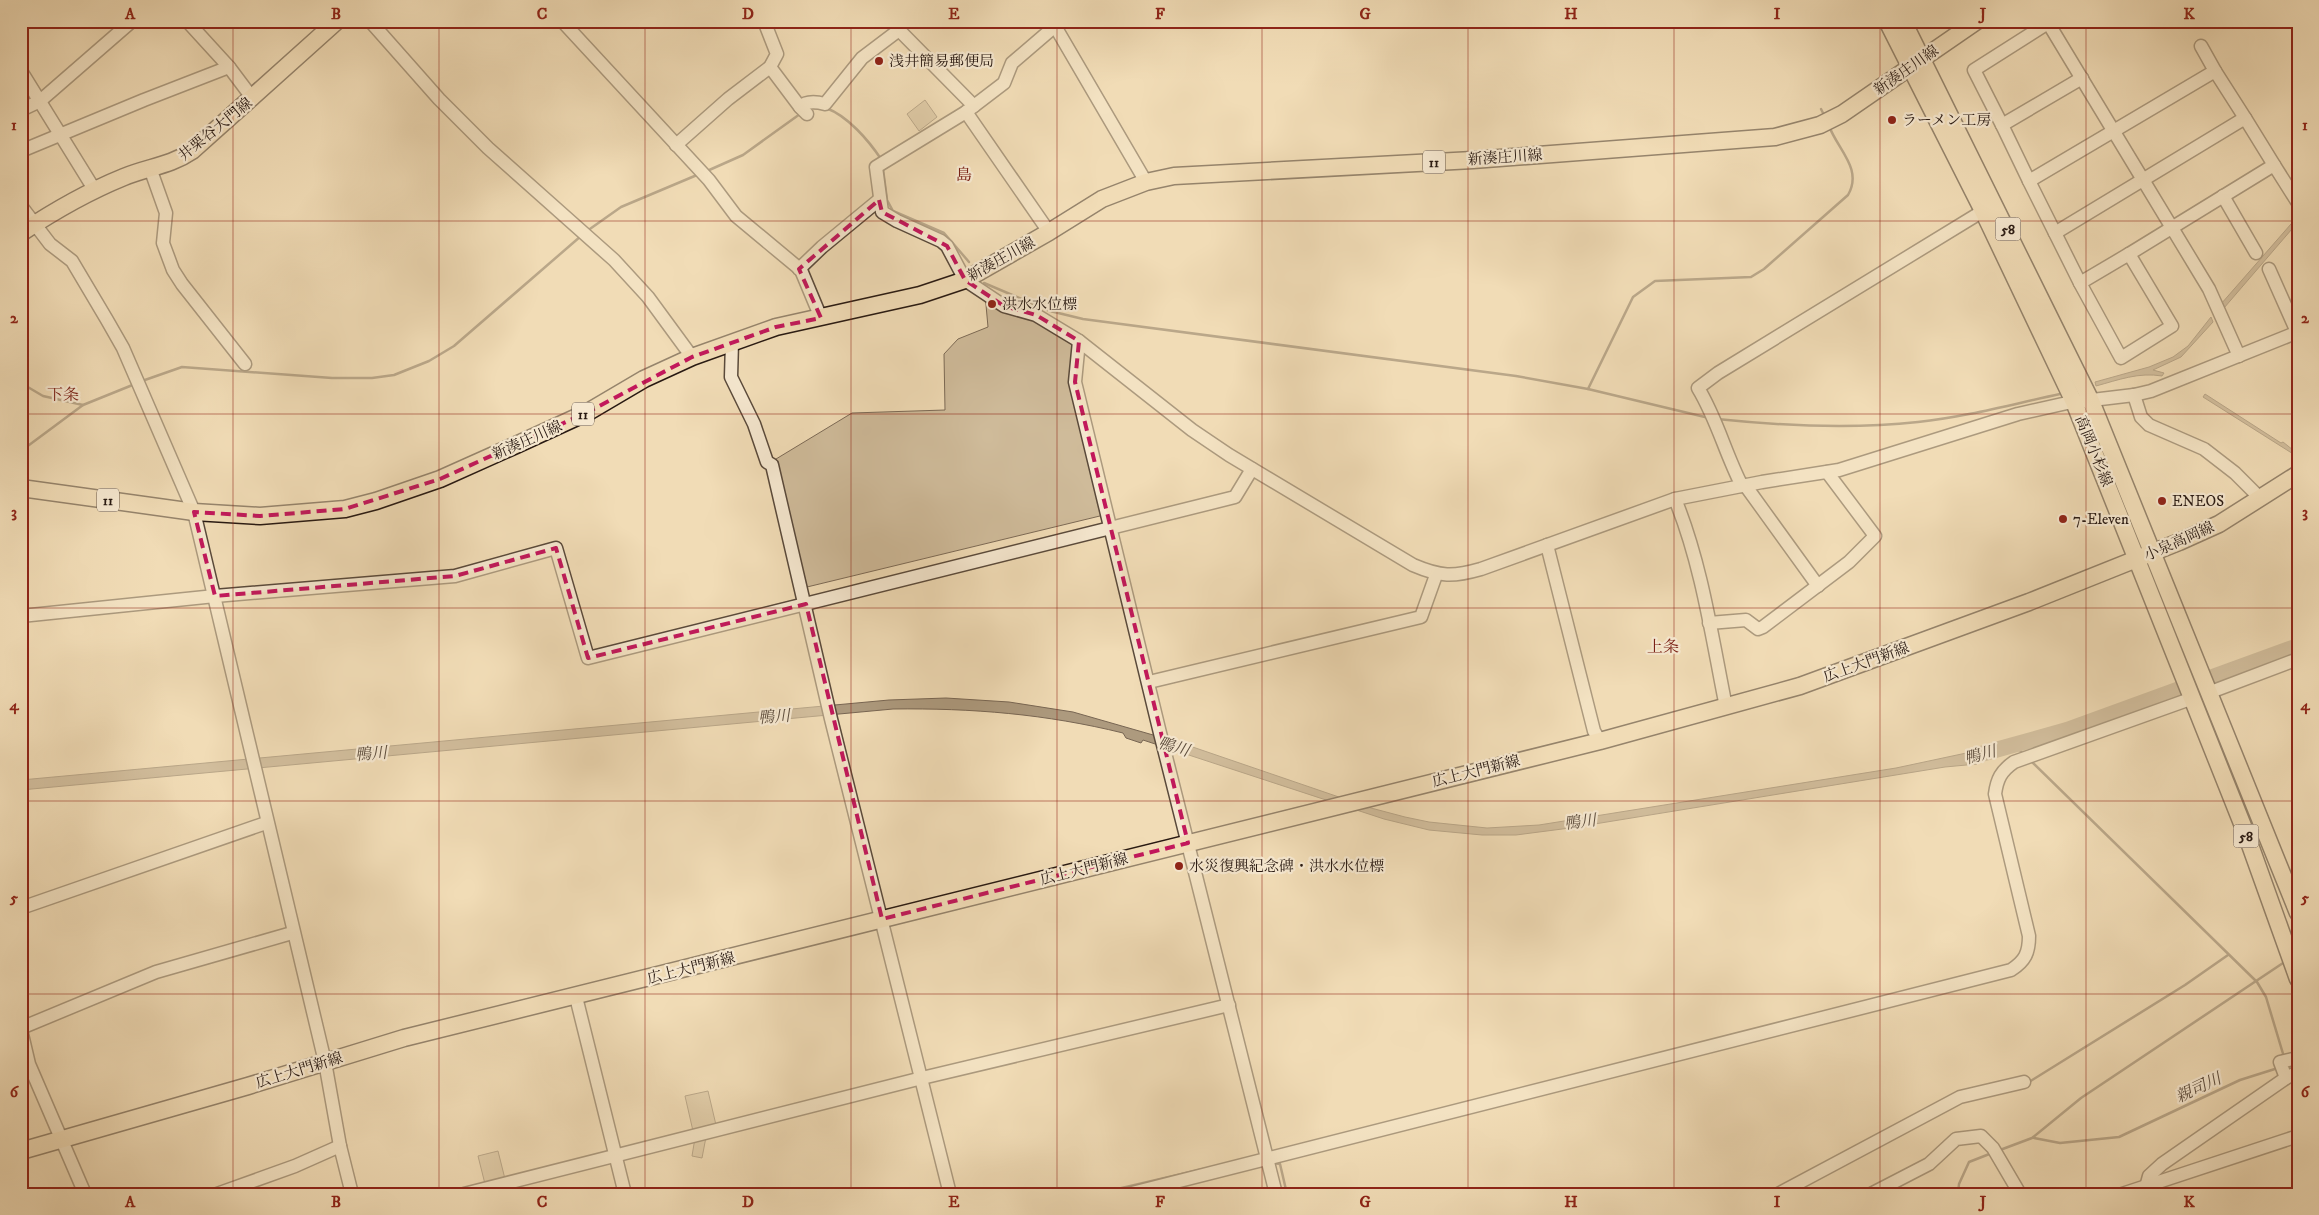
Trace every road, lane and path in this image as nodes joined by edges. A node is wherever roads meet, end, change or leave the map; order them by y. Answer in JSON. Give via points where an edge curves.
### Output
{"nodes":[{"id":1,"x":132,"y":21,"type":"edge"},
{"id":2,"x":187,"y":21,"type":"edge"},
{"id":3,"x":337,"y":21,"type":"edge"},
{"id":4,"x":370,"y":21,"type":"edge"},
{"id":5,"x":562,"y":21,"type":"edge"},
{"id":6,"x":764,"y":21,"type":"edge"},
{"id":7,"x":1887,"y":21,"type":"edge"},
{"id":8,"x":1903,"y":21,"type":"edge"},
{"id":9,"x":1977,"y":21,"type":"edge"},
{"id":10,"x":2047,"y":22,"type":"edge"},
{"id":11,"x":1056,"y":23,"type":"edge"},
{"id":12,"x":896,"y":26,"type":"edge"},
{"id":13,"x":2201,"y":46,"type":"dead end"},
{"id":14,"x":1917,"y":63,"type":"junction"},
{"id":15,"x":770,"y":66,"type":"junction"},
{"id":16,"x":229,"y":68,"type":"junction"},
{"id":17,"x":21,"y":71,"type":"edge"},
{"id":18,"x":2215,"y":71,"type":"junction"},
{"id":19,"x":2082,"y":78,"type":"junction"},
{"id":20,"x":253,"y":99,"type":"junction"},
{"id":21,"x":40,"y":101,"type":"junction"},
{"id":22,"x":970,"y":109,"type":"junction"},
{"id":23,"x":21,"y":110,"type":"edge"},
{"id":24,"x":2245,"y":118,"type":"junction"},
{"id":25,"x":2002,"y":126,"type":"junction"},
{"id":26,"x":2115,"y":131,"type":"junction"},
{"id":27,"x":61,"y":134,"type":"junction"},
{"id":28,"x":676,"y":145,"type":"junction"},
{"id":29,"x":21,"y":151,"type":"edge"},
{"id":30,"x":2274,"y":165,"type":"junction"},
{"id":31,"x":150,"y":168,"type":"junction"},
{"id":32,"x":2144,"y":179,"type":"junction"},
{"id":33,"x":2029,"y":181,"type":"junction"},
{"id":34,"x":1146,"y":182,"type":"junction"},
{"id":35,"x":94,"y":189,"type":"junction"},
{"id":36,"x":2223,"y":196,"type":"junction"},
{"id":37,"x":879,"y":200,"type":"junction"},
{"id":38,"x":2298,"y":203,"type":"edge"},
{"id":39,"x":21,"y":206,"type":"edge"},
{"id":40,"x":1983,"y":211,"type":"junction"},
{"id":41,"x":2172,"y":228,"type":"junction"},
{"id":42,"x":28,"y":229,"type":"edge"},
{"id":43,"x":1049,"y":232,"type":"junction"},
{"id":44,"x":2055,"y":233,"type":"junction"},
{"id":45,"x":2256,"y":253,"type":"dead end"},
{"id":46,"x":2129,"y":254,"type":"junction"},
{"id":47,"x":799,"y":269,"type":"junction"},
{"id":48,"x":2269,"y":270,"type":"dead end"},
{"id":49,"x":965,"y":280,"type":"junction"},
{"id":50,"x":2080,"y":283,"type":"junction"},
{"id":51,"x":821,"y":318,"type":"junction"},
{"id":52,"x":2297,"y":332,"type":"edge"},
{"id":53,"x":1079,"y":341,"type":"junction"},
{"id":54,"x":732,"y":342,"type":"junction"},
{"id":55,"x":2239,"y":356,"type":"junction"},
{"id":56,"x":692,"y":357,"type":"junction"},
{"id":57,"x":245,"y":364,"type":"dead end"},
{"id":58,"x":2134,"y":395,"type":"junction"},
{"id":59,"x":2083,"y":401,"type":"junction"},
{"id":60,"x":1252,"y":469,"type":"junction"},
{"id":61,"x":1827,"y":472,"type":"junction"},
{"id":62,"x":2298,"y":474,"type":"edge"},
{"id":63,"x":1743,"y":485,"type":"junction"},
{"id":64,"x":21,"y":488,"type":"edge"},
{"id":65,"x":1675,"y":499,"type":"junction"},
{"id":66,"x":2261,"y":499,"type":"junction"},
{"id":67,"x":194,"y":512,"type":"junction"},
{"id":68,"x":1110,"y":527,"type":"junction"},
{"id":69,"x":1547,"y":545,"type":"junction"},
{"id":70,"x":2144,"y":557,"type":"junction"},
{"id":71,"x":1436,"y":575,"type":"junction"},
{"id":72,"x":1818,"y":586,"type":"junction"},
{"id":73,"x":215,"y":596,"type":"junction"},
{"id":74,"x":806,"y":604,"type":"junction"},
{"id":75,"x":21,"y":616,"type":"edge"},
{"id":76,"x":1709,"y":623,"type":"junction"},
{"id":77,"x":2298,"y":659,"type":"edge"},
{"id":78,"x":1149,"y":682,"type":"junction"},
{"id":79,"x":2199,"y":693,"type":"junction"},
{"id":80,"x":1726,"y":707,"type":"junction"},
{"id":81,"x":1600,"y":741,"type":"junction"},
{"id":82,"x":266,"y":823,"type":"junction"},
{"id":83,"x":1188,"y":843,"type":"junction"},
{"id":84,"x":21,"y":908,"type":"edge"},
{"id":85,"x":2298,"y":913,"type":"edge"},
{"id":86,"x":882,"y":919,"type":"junction"},
{"id":87,"x":292,"y":933,"type":"junction"},
{"id":88,"x":2298,"y":979,"type":"edge"},
{"id":89,"x":576,"y":997,"type":"junction"},
{"id":90,"x":1229,"y":1005,"type":"junction"},
{"id":91,"x":21,"y":1029,"type":"edge"},
{"id":92,"x":2297,"y":1058,"type":"edge"},
{"id":93,"x":325,"y":1062,"type":"junction"},
{"id":94,"x":2292,"y":1075,"type":"edge"},
{"id":95,"x":922,"y":1078,"type":"junction"},
{"id":96,"x":2024,"y":1082,"type":"dead end"},
{"id":97,"x":2298,"y":1136,"type":"edge"},
{"id":98,"x":61,"y":1140,"type":"junction"},
{"id":99,"x":340,"y":1146,"type":"junction"},
{"id":100,"x":21,"y":1151,"type":"edge"},
{"id":101,"x":616,"y":1157,"type":"junction"},
{"id":102,"x":1267,"y":1158,"type":"junction"},
{"id":103,"x":2146,"y":1187,"type":"junction"},
{"id":104,"x":85,"y":1194,"type":"edge"},
{"id":105,"x":217,"y":1194,"type":"edge"},
{"id":106,"x":352,"y":1194,"type":"edge"},
{"id":107,"x":464,"y":1194,"type":"edge"},
{"id":108,"x":625,"y":1194,"type":"edge"},
{"id":109,"x":950,"y":1194,"type":"edge"},
{"id":110,"x":1128,"y":1194,"type":"edge"},
{"id":111,"x":1276,"y":1194,"type":"edge"},
{"id":112,"x":1778,"y":1194,"type":"edge"},
{"id":113,"x":1871,"y":1194,"type":"edge"},
{"id":114,"x":2020,"y":1194,"type":"edge"},
{"id":115,"x":2122,"y":1194,"type":"edge"}],
"edges":[{"from":1,"to":21,"type":"street"},
{"from":2,"to":16,"type":"street"},
{"from":3,"to":20,"type":"main road","name":"井栗谷大門線"},
{"from":4,"to":56,"type":"street","via":[[439,99],[488,148],[614,260],[648,297]]},
{"from":5,"to":28,"type":"street"},
{"from":6,"to":15,"type":"street","via":[[777,54]]},
{"from":7,"to":14,"type":"main road","name":"高岡小杉線","number":"58"},
{"from":8,"to":14,"type":"main road","name":"高岡小杉線","number":"58"},
{"from":9,"to":14,"type":"main road","name":"新湊庄川線","number":"11"},
{"from":10,"to":19,"type":"street"},
{"from":10,"to":25,"type":"street","via":[[1974,70]]},
{"from":11,"to":22,"type":"street","via":[[1012,63],[1004,83]]},
{"from":11,"to":34,"type":"street"},
{"from":12,"to":15,"type":"street","via":[[862,58],[825,104],[803,104],[804,111]]},
{"from":12,"to":22,"type":"street"},
{"from":13,"to":18,"type":"street"},
{"from":14,"to":34,"type":"main road","name":"新湊庄川線","number":"11","via":[[1820,125],[1775,137],[1483,159],[1199,174]]},
{"from":14,"to":40,"type":"main road","name":"高岡小杉線","number":"58"},
{"from":14,"to":59,"type":"main road","name":"高岡小杉線","number":"58"},
{"from":15,"to":28,"type":"street"},
{"from":16,"to":20,"type":"street"},
{"from":16,"to":27,"type":"street"},
{"from":17,"to":21,"type":"street"},
{"from":18,"to":24,"type":"street"},
{"from":18,"to":26,"type":"street"},
{"from":19,"to":25,"type":"street"},
{"from":19,"to":26,"type":"street"},
{"from":20,"to":31,"type":"main road","name":"井栗谷大門線","via":[[192,152],[175,162]]},
{"from":21,"to":23,"type":"street"},
{"from":21,"to":27,"type":"street"},
{"from":22,"to":37,"type":"street","via":[[876,167]]},
{"from":22,"to":43,"type":"street"},
{"from":24,"to":30,"type":"street"},
{"from":24,"to":32,"type":"street"},
{"from":25,"to":33,"type":"street"},
{"from":26,"to":32,"type":"street"},
{"from":26,"to":33,"type":"street"},
{"from":27,"to":29,"type":"street"},
{"from":27,"to":35,"type":"street"},
{"from":28,"to":47,"type":"street","via":[[709,180],[736,216]]},
{"from":30,"to":36,"type":"street"},
{"from":30,"to":38,"type":"street"},
{"from":31,"to":35,"type":"main road","name":"井栗谷大門線"},
{"from":31,"to":57,"type":"street","via":[[166,213],[163,243],[173,270]]},
{"from":32,"to":41,"type":"street"},
{"from":32,"to":44,"type":"street"},
{"from":33,"to":44,"type":"street"},
{"from":34,"to":43,"type":"main road","name":"新湊庄川線","number":"11","via":[[1102,199]]},
{"from":35,"to":42,"type":"main road","name":"井栗谷大門線"},
{"from":36,"to":41,"type":"street"},
{"from":36,"to":45,"type":"street"},
{"from":37,"to":47,"type":"street"},
{"from":37,"to":49,"type":"street","via":[[882,212],[947,246]]},
{"from":39,"to":42,"type":"street"},
{"from":40,"to":59,"type":"main road","name":"高岡小杉線","number":"58"},
{"from":40,"to":63,"type":"street","via":[[1698,388],[1714,414],[1722,444]]},
{"from":41,"to":46,"type":"street"},
{"from":41,"to":55,"type":"street","via":[[2209,289]]},
{"from":42,"to":67,"type":"street","via":[[72,261],[123,348]]},
{"from":43,"to":49,"type":"main road","name":"新湊庄川線","number":"11"},
{"from":44,"to":50,"type":"street"},
{"from":46,"to":50,"type":"street"},
{"from":46,"to":50,"type":"street","via":[[2172,326],[2121,358]]},
{"from":47,"to":51,"type":"street"},
{"from":48,"to":52,"type":"street"},
{"from":49,"to":51,"type":"main road","name":"新湊庄川線","number":"11","via":[[920,295]]},
{"from":49,"to":53,"type":"street","via":[[1004,306],[1036,315]]},
{"from":51,"to":54,"type":"main road","name":"新湊庄川線","number":"11","via":[[776,327]]},
{"from":52,"to":55,"type":"street"},
{"from":53,"to":60,"type":"street","via":[[1192,430]]},
{"from":53,"to":68,"type":"street","via":[[1076,382]]},
{"from":54,"to":56,"type":"main road","name":"新湊庄川線","number":"11"},
{"from":54,"to":74,"type":"street","via":[[731,377],[754,424],[767,462],[772,465]]},
{"from":55,"to":58,"type":"street","via":[[2166,386]]},
{"from":56,"to":67,"type":"main road","name":"新湊庄川線","number":"11","via":[[644,379],[588,412],[516,445],[440,479],[376,501],[345,509],[260,516]]},
{"from":58,"to":59,"type":"street"},
{"from":58,"to":66,"type":"street","via":[[2141,416],[2149,425],[2204,450],[2235,473]]},
{"from":59,"to":61,"type":"street","via":[[2018,414]]},
{"from":59,"to":70,"type":"main road","name":"高岡小杉線","number":"58"},
{"from":60,"to":68,"type":"street","via":[[1235,497]]},
{"from":60,"to":71,"type":"street","via":[[1413,566]]},
{"from":61,"to":63,"type":"street"},
{"from":61,"to":72,"type":"street","via":[[1875,536]]},
{"from":62,"to":66,"type":"main road","name":"小泉高岡線"},
{"from":63,"to":65,"type":"street"},
{"from":63,"to":72,"type":"street"},
{"from":64,"to":67,"type":"main road","name":"新湊庄川線","number":"11"},
{"from":65,"to":69,"type":"street"},
{"from":65,"to":76,"type":"street","via":[[1688,533]]},
{"from":66,"to":70,"type":"main road","name":"小泉高岡線","via":[[2219,524]]},
{"from":67,"to":73,"type":"street"},
{"from":68,"to":74,"type":"street"},
{"from":68,"to":78,"type":"street"},
{"from":69,"to":71,"type":"street","via":[[1463,574]]},
{"from":69,"to":81,"type":"street","via":[[1594,731]]},
{"from":70,"to":79,"type":"main road","name":"高岡小杉線","number":"58"},
{"from":70,"to":80,"type":"main road","name":"広上大門新線","via":[[1808,683]]},
{"from":71,"to":78,"type":"street","via":[[1421,617]]},
{"from":72,"to":76,"type":"street","via":[[1758,628],[1746,620]]},
{"from":73,"to":74,"type":"street","via":[[455,576],[556,548],[588,658]]},
{"from":73,"to":75,"type":"street"},
{"from":73,"to":82,"type":"street"},
{"from":74,"to":86,"type":"street","via":[[827,702]]},
{"from":76,"to":80,"type":"street"},
{"from":77,"to":79,"type":"street"},
{"from":78,"to":83,"type":"street"},
{"from":79,"to":85,"type":"main road","name":"高岡小杉線","number":"58"},
{"from":79,"to":88,"type":"main road","name":"高岡小杉線","number":"58"},
{"from":79,"to":102,"type":"street","via":[[2014,762],[2004,769],[1997,780],[1995,794],[2029,936],[2027,955],[2011,970]]},
{"from":80,"to":81,"type":"main road","name":"広上大門新線"},
{"from":81,"to":83,"type":"main road","name":"広上大門新線"},
{"from":82,"to":84,"type":"street"},
{"from":82,"to":87,"type":"street"},
{"from":83,"to":86,"type":"main road","name":"広上大門新線"},
{"from":83,"to":90,"type":"street"},
{"from":86,"to":89,"type":"main road","name":"広上大門新線"},
{"from":86,"to":95,"type":"street"},
{"from":87,"to":91,"type":"street","via":[[156,972]]},
{"from":87,"to":93,"type":"street"},
{"from":89,"to":93,"type":"main road","name":"広上大門新線","via":[[404,1038]]},
{"from":89,"to":101,"type":"street"},
{"from":90,"to":95,"type":"street"},
{"from":90,"to":102,"type":"street"},
{"from":91,"to":98,"type":"street","via":[[29,1064]]},
{"from":92,"to":94,"type":"street","via":[[2280,1062]]},
{"from":93,"to":98,"type":"main road","name":"広上大門新線"},
{"from":93,"to":99,"type":"street"},
{"from":94,"to":103,"type":"street","via":[[2162,1164],[2149,1176]]},
{"from":95,"to":101,"type":"street"},
{"from":95,"to":109,"type":"street"},
{"from":96,"to":112,"type":"street","via":[[1960,1097]]},
{"from":97,"to":103,"type":"street"},
{"from":98,"to":100,"type":"main road","name":"広上大門新線"},
{"from":98,"to":104,"type":"street"},
{"from":99,"to":105,"type":"street"},
{"from":99,"to":106,"type":"street"},
{"from":101,"to":107,"type":"street"},
{"from":101,"to":108,"type":"street"},
{"from":102,"to":110,"type":"street"},
{"from":102,"to":111,"type":"street"},
{"from":103,"to":115,"type":"street"},
{"from":113,"to":114,"type":"street","via":[[1929,1164],[1956,1139],[1981,1136],[1993,1148]]}]}
